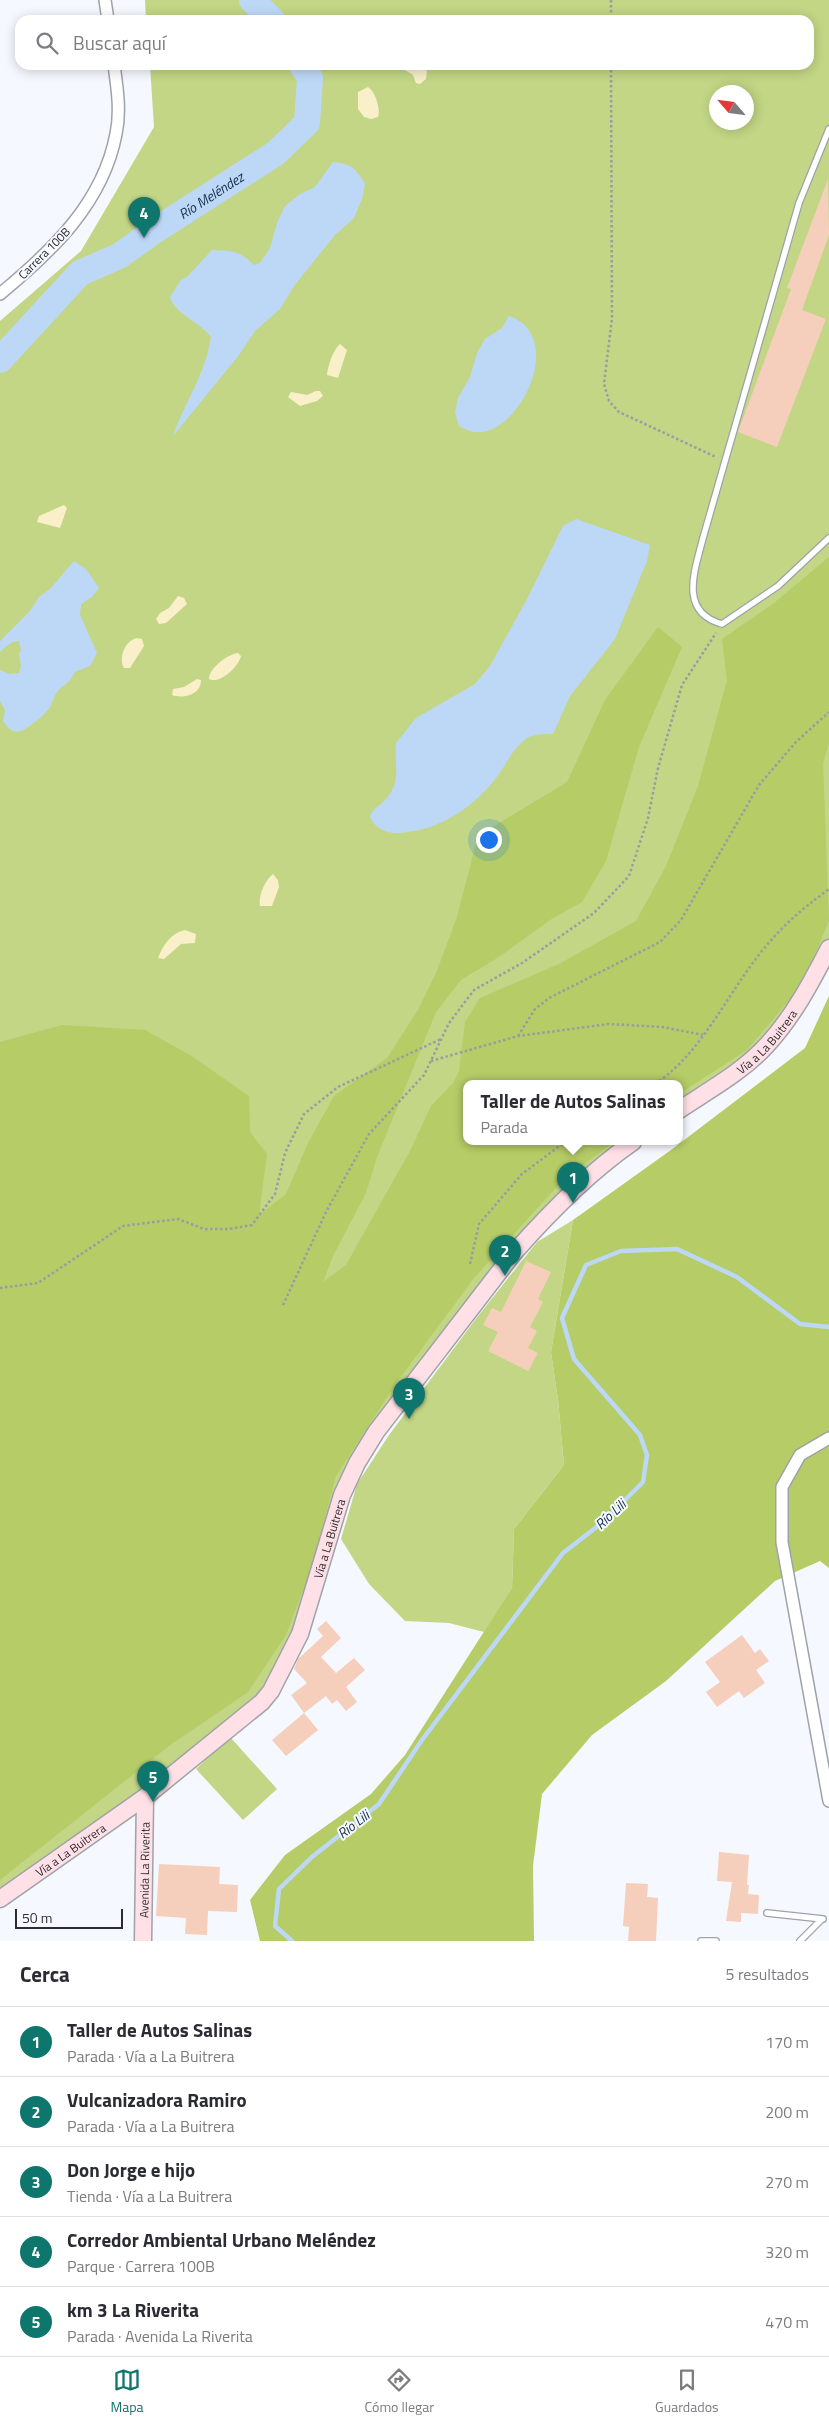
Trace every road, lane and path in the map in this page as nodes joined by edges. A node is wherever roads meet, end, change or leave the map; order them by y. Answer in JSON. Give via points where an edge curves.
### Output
{"nodes":[{"id":1,"x":105,"y":0,"type":"edge"},
{"id":2,"x":611,"y":0,"type":"edge"},
{"id":3,"x":107,"y":15,"type":"edge"},
{"id":4,"x":611,"y":15,"type":"edge"},
{"id":5,"x":115,"y":70,"type":"edge"},
{"id":6,"x":611,"y":70,"type":"edge"},
{"id":7,"x":829,"y":129,"type":"edge"},
{"id":8,"x":0,"y":294,"type":"edge"},
{"id":9,"x":724,"y":461,"type":"junction"},
{"id":10,"x":829,"y":538,"type":"edge"},
{"id":11,"x":722,"y":624,"type":"junction"},
{"id":12,"x":829,"y":712,"type":"edge"},
{"id":13,"x":829,"y":889,"type":"edge"},
{"id":14,"x":829,"y":948,"type":"edge"},
{"id":15,"x":518,"y":1036,"type":"junction"},
{"id":16,"x":703,"y":1036,"type":"junction"},
{"id":17,"x":442,"y":1039,"type":"junction"},
{"id":18,"x":430,"y":1061,"type":"junction"},
{"id":19,"x":661,"y":1080,"type":"edge"},
{"id":20,"x":683,"y":1107,"type":"edge"},
{"id":21,"x":561,"y":1145,"type":"edge"},
{"id":22,"x":629,"y":1145,"type":"edge"},
{"id":23,"x":470,"y":1264,"type":"dead end"},
{"id":24,"x":0,"y":1288,"type":"edge"},
{"id":25,"x":283,"y":1305,"type":"dead end"},
{"id":26,"x":829,"y":1438,"type":"edge"},
{"id":27,"x":145,"y":1797,"type":"junction"},
{"id":28,"x":829,"y":1802,"type":"edge"},
{"id":29,"x":0,"y":1899,"type":"edge"},
{"id":30,"x":768,"y":1913,"type":"dead end"},
{"id":31,"x":143,"y":1941,"type":"edge"},
{"id":32,"x":702,"y":1941,"type":"edge"},
{"id":33,"x":716,"y":1941,"type":"edge"},
{"id":34,"x":800,"y":1941,"type":"edge"}],
"edges":[{"from":1,"to":3,"type":"street"},
{"from":2,"to":4,"type":"path"},
{"from":5,"to":8,"type":"street","name":"Carrera 100B","via":[[117,133],[105,172],[86,206],[62,238]]},
{"from":6,"to":9,"type":"path","via":[[612,318],[604,384],[609,401],[619,412]]},
{"from":7,"to":9,"type":"lane","via":[[799,203]]},
{"from":9,"to":11,"type":"lane","via":[[693,583],[697,610],[708,621]]},
{"from":10,"to":11,"type":"lane","via":[[778,586]]},
{"from":11,"to":17,"type":"path","via":[[682,685],[658,768],[648,818],[629,876],[594,913],[522,963],[474,990],[449,1023]]},
{"from":12,"to":15,"type":"path","via":[[796,742],[759,785],[681,920],[660,942],[550,998],[535,1010]]},
{"from":13,"to":16,"type":"path","via":[[792,917],[761,952]]},
{"from":14,"to":20,"type":"street","name":"Vía a La Buitrera","via":[[787,1022],[766,1047],[742,1068]]},
{"from":15,"to":16,"type":"path","via":[[609,1024],[663,1026]]},
{"from":15,"to":18,"type":"path"},
{"from":16,"to":19,"type":"path","via":[[671,1074]]},
{"from":17,"to":18,"type":"path"},
{"from":17,"to":24,"type":"path","via":[[338,1087],[304,1114],[285,1153],[275,1194],[252,1225],[204,1229],[178,1219],[123,1226],[38,1283]]},
{"from":18,"to":25,"type":"path","via":[[424,1075],[369,1134],[327,1210]]},
{"from":21,"to":23,"type":"path","via":[[522,1174],[479,1224]]},
{"from":22,"to":27,"type":"street","name":"Vía a La Buitrera","via":[[562,1200],[537,1226],[376,1432],[342,1495],[300,1634],[271,1691],[262,1702]]},
{"from":26,"to":28,"type":"street","via":[[800,1455],[782,1487],[782,1542]]},
{"from":27,"to":29,"type":"street","name":"Vía a La Buitrera"},
{"from":27,"to":31,"type":"street","name":"Avenida La Riverita"},
{"from":30,"to":34,"type":"lane","via":[[822,1919]]},
{"from":32,"to":33,"type":"lane"}]}
